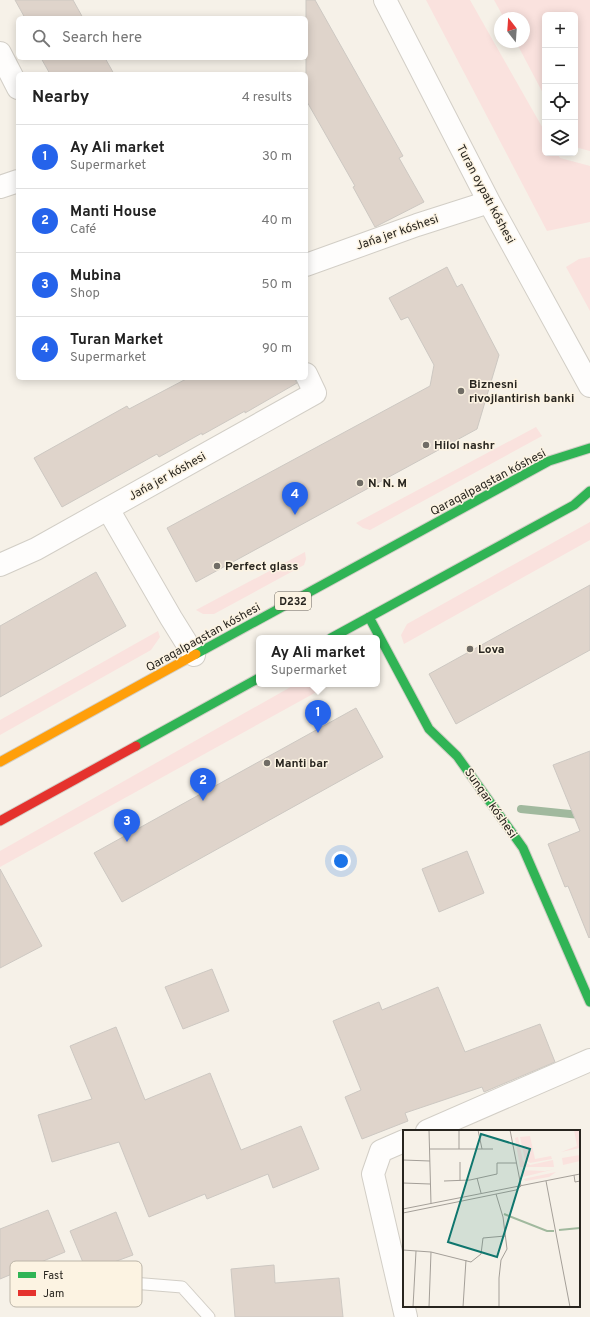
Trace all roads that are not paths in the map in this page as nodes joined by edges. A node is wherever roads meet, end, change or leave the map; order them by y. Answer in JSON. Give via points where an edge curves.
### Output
{"nodes":[{"id":1,"x":385,"y":0,"type":"edge"},
{"id":2,"x":0,"y":53,"type":"edge"},
{"id":3,"x":16,"y":84,"type":"edge"},
{"id":4,"x":16,"y":182,"type":"edge"},
{"id":5,"x":0,"y":187,"type":"edge"},
{"id":6,"x":489,"y":202,"type":"junction"},
{"id":7,"x":308,"y":264,"type":"edge"},
{"id":8,"x":308,"y":378,"type":"edge"},
{"id":9,"x":590,"y":386,"type":"edge"},
{"id":10,"x":590,"y":448,"type":"edge"},
{"id":11,"x":590,"y":491,"type":"edge"},
{"id":12,"x":108,"y":509,"type":"junction"},
{"id":13,"x":0,"y":565,"type":"edge"},
{"id":14,"x":369,"y":617,"type":"junction"},
{"id":15,"x":336,"y":635,"type":"edge"},
{"id":16,"x":379,"y":635,"type":"edge"},
{"id":17,"x":380,"y":638,"type":"edge"},
{"id":18,"x":194,"y":655,"type":"junction"},
{"id":19,"x":256,"y":680,"type":"edge"},
{"id":20,"x":0,"y":762,"type":"edge"},
{"id":21,"x":0,"y":821,"type":"edge"},
{"id":22,"x":590,"y":1002,"type":"edge"},
{"id":23,"x":590,"y":1060,"type":"edge"},
{"id":24,"x":429,"y":1130,"type":"edge"},
{"id":25,"x":403,"y":1141,"type":"edge"},
{"id":26,"x":142,"y":1284,"type":"edge"},
{"id":27,"x":403,"y":1304,"type":"edge"},
{"id":28,"x":404,"y":1307,"type":"edge"},
{"id":29,"x":209,"y":1317,"type":"edge"},
{"id":30,"x":406,"y":1317,"type":"edge"}],
"edges":[{"from":1,"to":6,"type":"street","name":"Turan oypatı kóshesi"},
{"from":2,"to":3,"type":"street"},
{"from":4,"to":5,"type":"street"},
{"from":6,"to":7,"type":"street","name":"Jańa jer kóshesi"},
{"from":6,"to":9,"type":"street","name":"Turan oypatı kóshesi"},
{"from":8,"to":12,"type":"street","name":"Jańa jer kóshesi","via":[[315,393]]},
{"from":10,"to":18,"type":"main road","name":"Qaraqalpaqstan kóshesi","number":"D232","via":[[549,461]]},
{"from":11,"to":14,"type":"main road","via":[[574,505]]},
{"from":12,"to":13,"type":"street","name":"Jańa jer kóshesi","via":[[36,549]]},
{"from":12,"to":18,"type":"street"},
{"from":14,"to":15,"type":"main road"},
{"from":14,"to":16,"type":"main road","name":"Sunqar kóshesi"},
{"from":17,"to":22,"type":"main road","name":"Sunqar kóshesi","via":[[429,729],[457,756],[523,848]]},
{"from":18,"to":20,"type":"main road","name":"Qaraqalpaqstan kóshesi","number":"D232"},
{"from":19,"to":21,"type":"main road"},
{"from":23,"to":24,"type":"street"},
{"from":25,"to":27,"type":"street","via":[[381,1151],[373,1174]]},
{"from":26,"to":29,"type":"lane","via":[[182,1287]]},
{"from":28,"to":30,"type":"street"}]}
